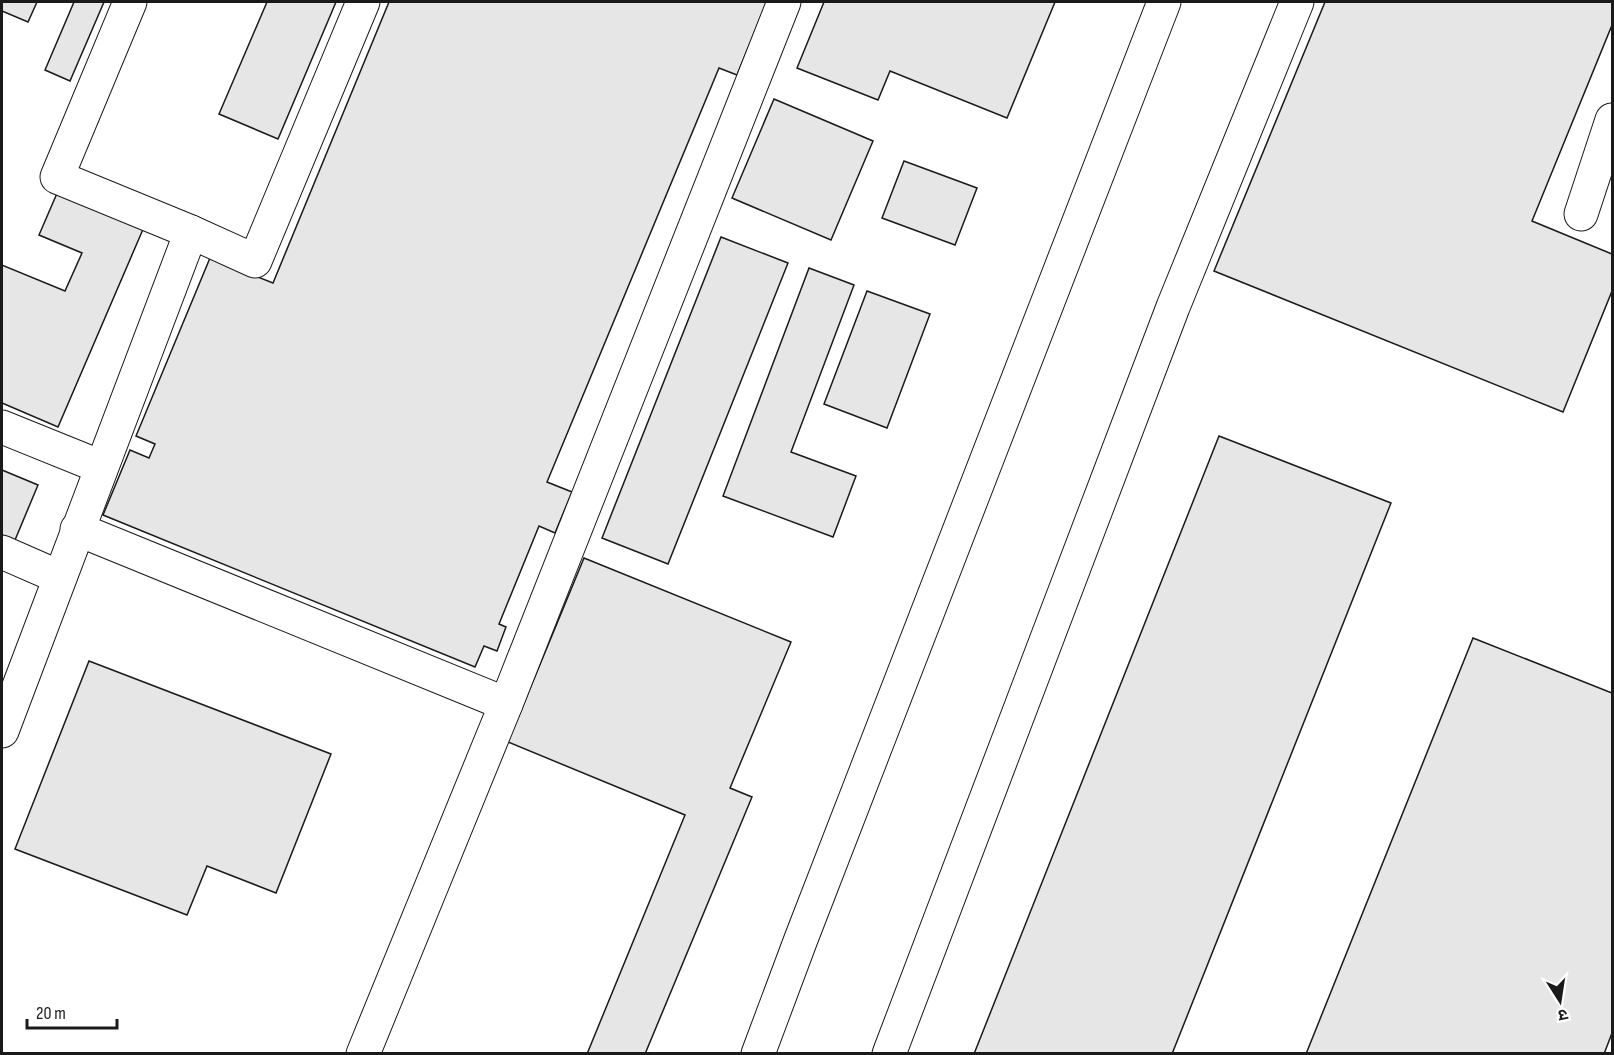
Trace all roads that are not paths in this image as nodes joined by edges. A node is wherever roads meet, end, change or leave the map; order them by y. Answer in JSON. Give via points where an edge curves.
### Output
{"nodes":[{"id":1,"x":130,"y":2,"type":"edge"},
{"id":2,"x":363,"y":2,"type":"edge"},
{"id":3,"x":784,"y":2,"type":"edge"},
{"id":4,"x":1164,"y":2,"type":"edge"},
{"id":5,"x":1297,"y":2,"type":"edge"},
{"id":6,"x":1612,"y":120,"type":"edge"},
{"id":7,"x":1581,"y":214,"type":"dead end"},
{"id":8,"x":191,"y":232,"type":"junction"},
{"id":9,"x":2,"y":427,"type":"edge"},
{"id":10,"x":101,"y":467,"type":"junction"},
{"id":11,"x":77,"y":530,"type":"junction"},
{"id":12,"x":2,"y":552,"type":"edge"},
{"id":13,"x":59,"y":577,"type":"junction"},
{"id":14,"x":506,"y":704,"type":"junction"},
{"id":15,"x":2,"y":731,"type":"edge"},
{"id":16,"x":363,"y":1053,"type":"edge"},
{"id":17,"x":758,"y":1053,"type":"edge"},
{"id":18,"x":889,"y":1053,"type":"edge"}],
"edges":[{"from":1,"to":8,"type":"street","via":[[57,177]]},
{"from":2,"to":8,"type":"street","via":[[255,261]]},
{"from":3,"to":14,"type":"street"},
{"from":4,"to":17,"type":"street"},
{"from":5,"to":18,"type":"street","via":[[1168,318]]},
{"from":6,"to":7,"type":"street"},
{"from":8,"to":10,"type":"street"},
{"from":9,"to":10,"type":"street"},
{"from":10,"to":11,"type":"street"},
{"from":11,"to":13,"type":"street"},
{"from":11,"to":14,"type":"street"},
{"from":12,"to":13,"type":"street"},
{"from":13,"to":15,"type":"street"},
{"from":14,"to":16,"type":"street"}]}
